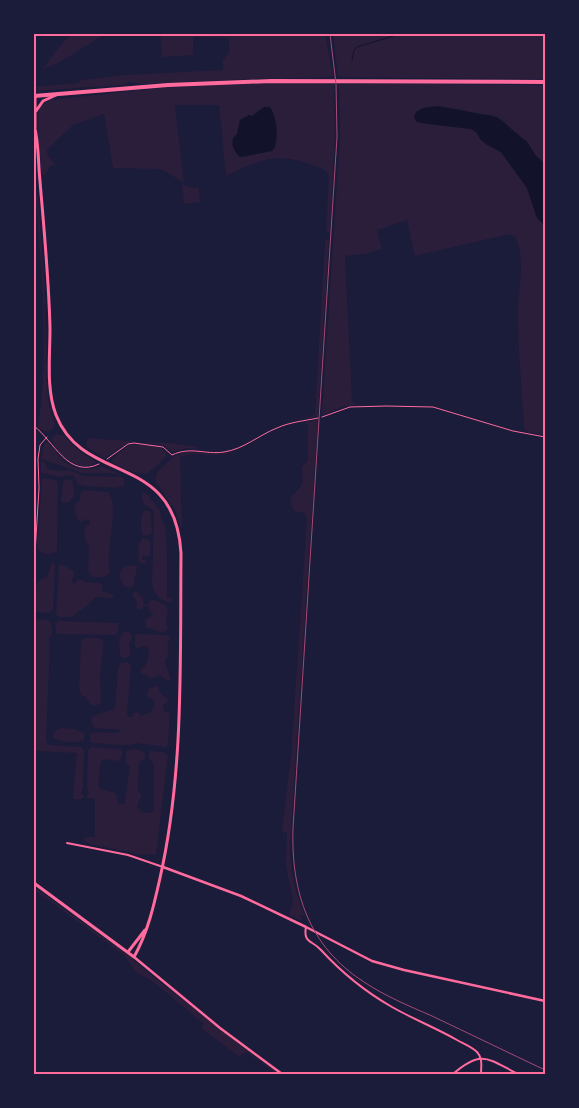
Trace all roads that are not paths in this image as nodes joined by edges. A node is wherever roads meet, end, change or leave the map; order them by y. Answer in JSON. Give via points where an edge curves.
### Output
{"nodes":[{"id":1,"x":545,"y":82,"type":"edge"},
{"id":2,"x":64,"y":93,"type":"junction"},
{"id":3,"x":34,"y":96,"type":"edge"},
{"id":4,"x":36,"y":111,"type":"junction"},
{"id":5,"x":34,"y":127,"type":"edge"},
{"id":6,"x":67,"y":843,"type":"dead end"},
{"id":7,"x":163,"y":867,"type":"junction"},
{"id":8,"x":34,"y":883,"type":"edge"},
{"id":9,"x":148,"y":925,"type":"junction"},
{"id":10,"x":306,"y":927,"type":"junction"},
{"id":11,"x":128,"y":952,"type":"junction"},
{"id":12,"x":134,"y":957,"type":"junction"},
{"id":13,"x":545,"y":1001,"type":"edge"},
{"id":14,"x":480,"y":1058,"type":"junction"},
{"id":15,"x":282,"y":1074,"type":"edge"},
{"id":16,"x":453,"y":1074,"type":"edge"},
{"id":17,"x":481,"y":1074,"type":"edge"},
{"id":18,"x":518,"y":1074,"type":"edge"}],
"edges":[{"from":1,"to":2,"type":"highway","via":[[271,81]]},
{"from":2,"to":3,"type":"highway"},
{"from":2,"to":4,"type":"main road","via":[[43,101]]},
{"from":3,"to":4,"type":"main road"},
{"from":4,"to":5,"type":"main road"},
{"from":5,"to":7,"type":"main road","via":[[48,278],[53,404],[62,427],[81,449],[100,462],[107,462],[139,478],[158,493],[172,512],[180,540],[177,759]]},
{"from":6,"to":7,"type":"street","via":[[128,855]]},
{"from":7,"to":9,"type":"main road"},
{"from":7,"to":10,"type":"street","via":[[241,896]]},
{"from":8,"to":11,"type":"main road"},
{"from":9,"to":11,"type":"main road"},
{"from":9,"to":12,"type":"main road"},
{"from":10,"to":13,"type":"street","via":[[385,965]]},
{"from":10,"to":14,"type":"street","via":[[307,939],[353,982],[392,1007],[474,1050]]},
{"from":11,"to":12,"type":"main road"},
{"from":12,"to":15,"type":"street"},
{"from":14,"to":16,"type":"street"},
{"from":14,"to":17,"type":"street"},
{"from":14,"to":18,"type":"street"}]}
